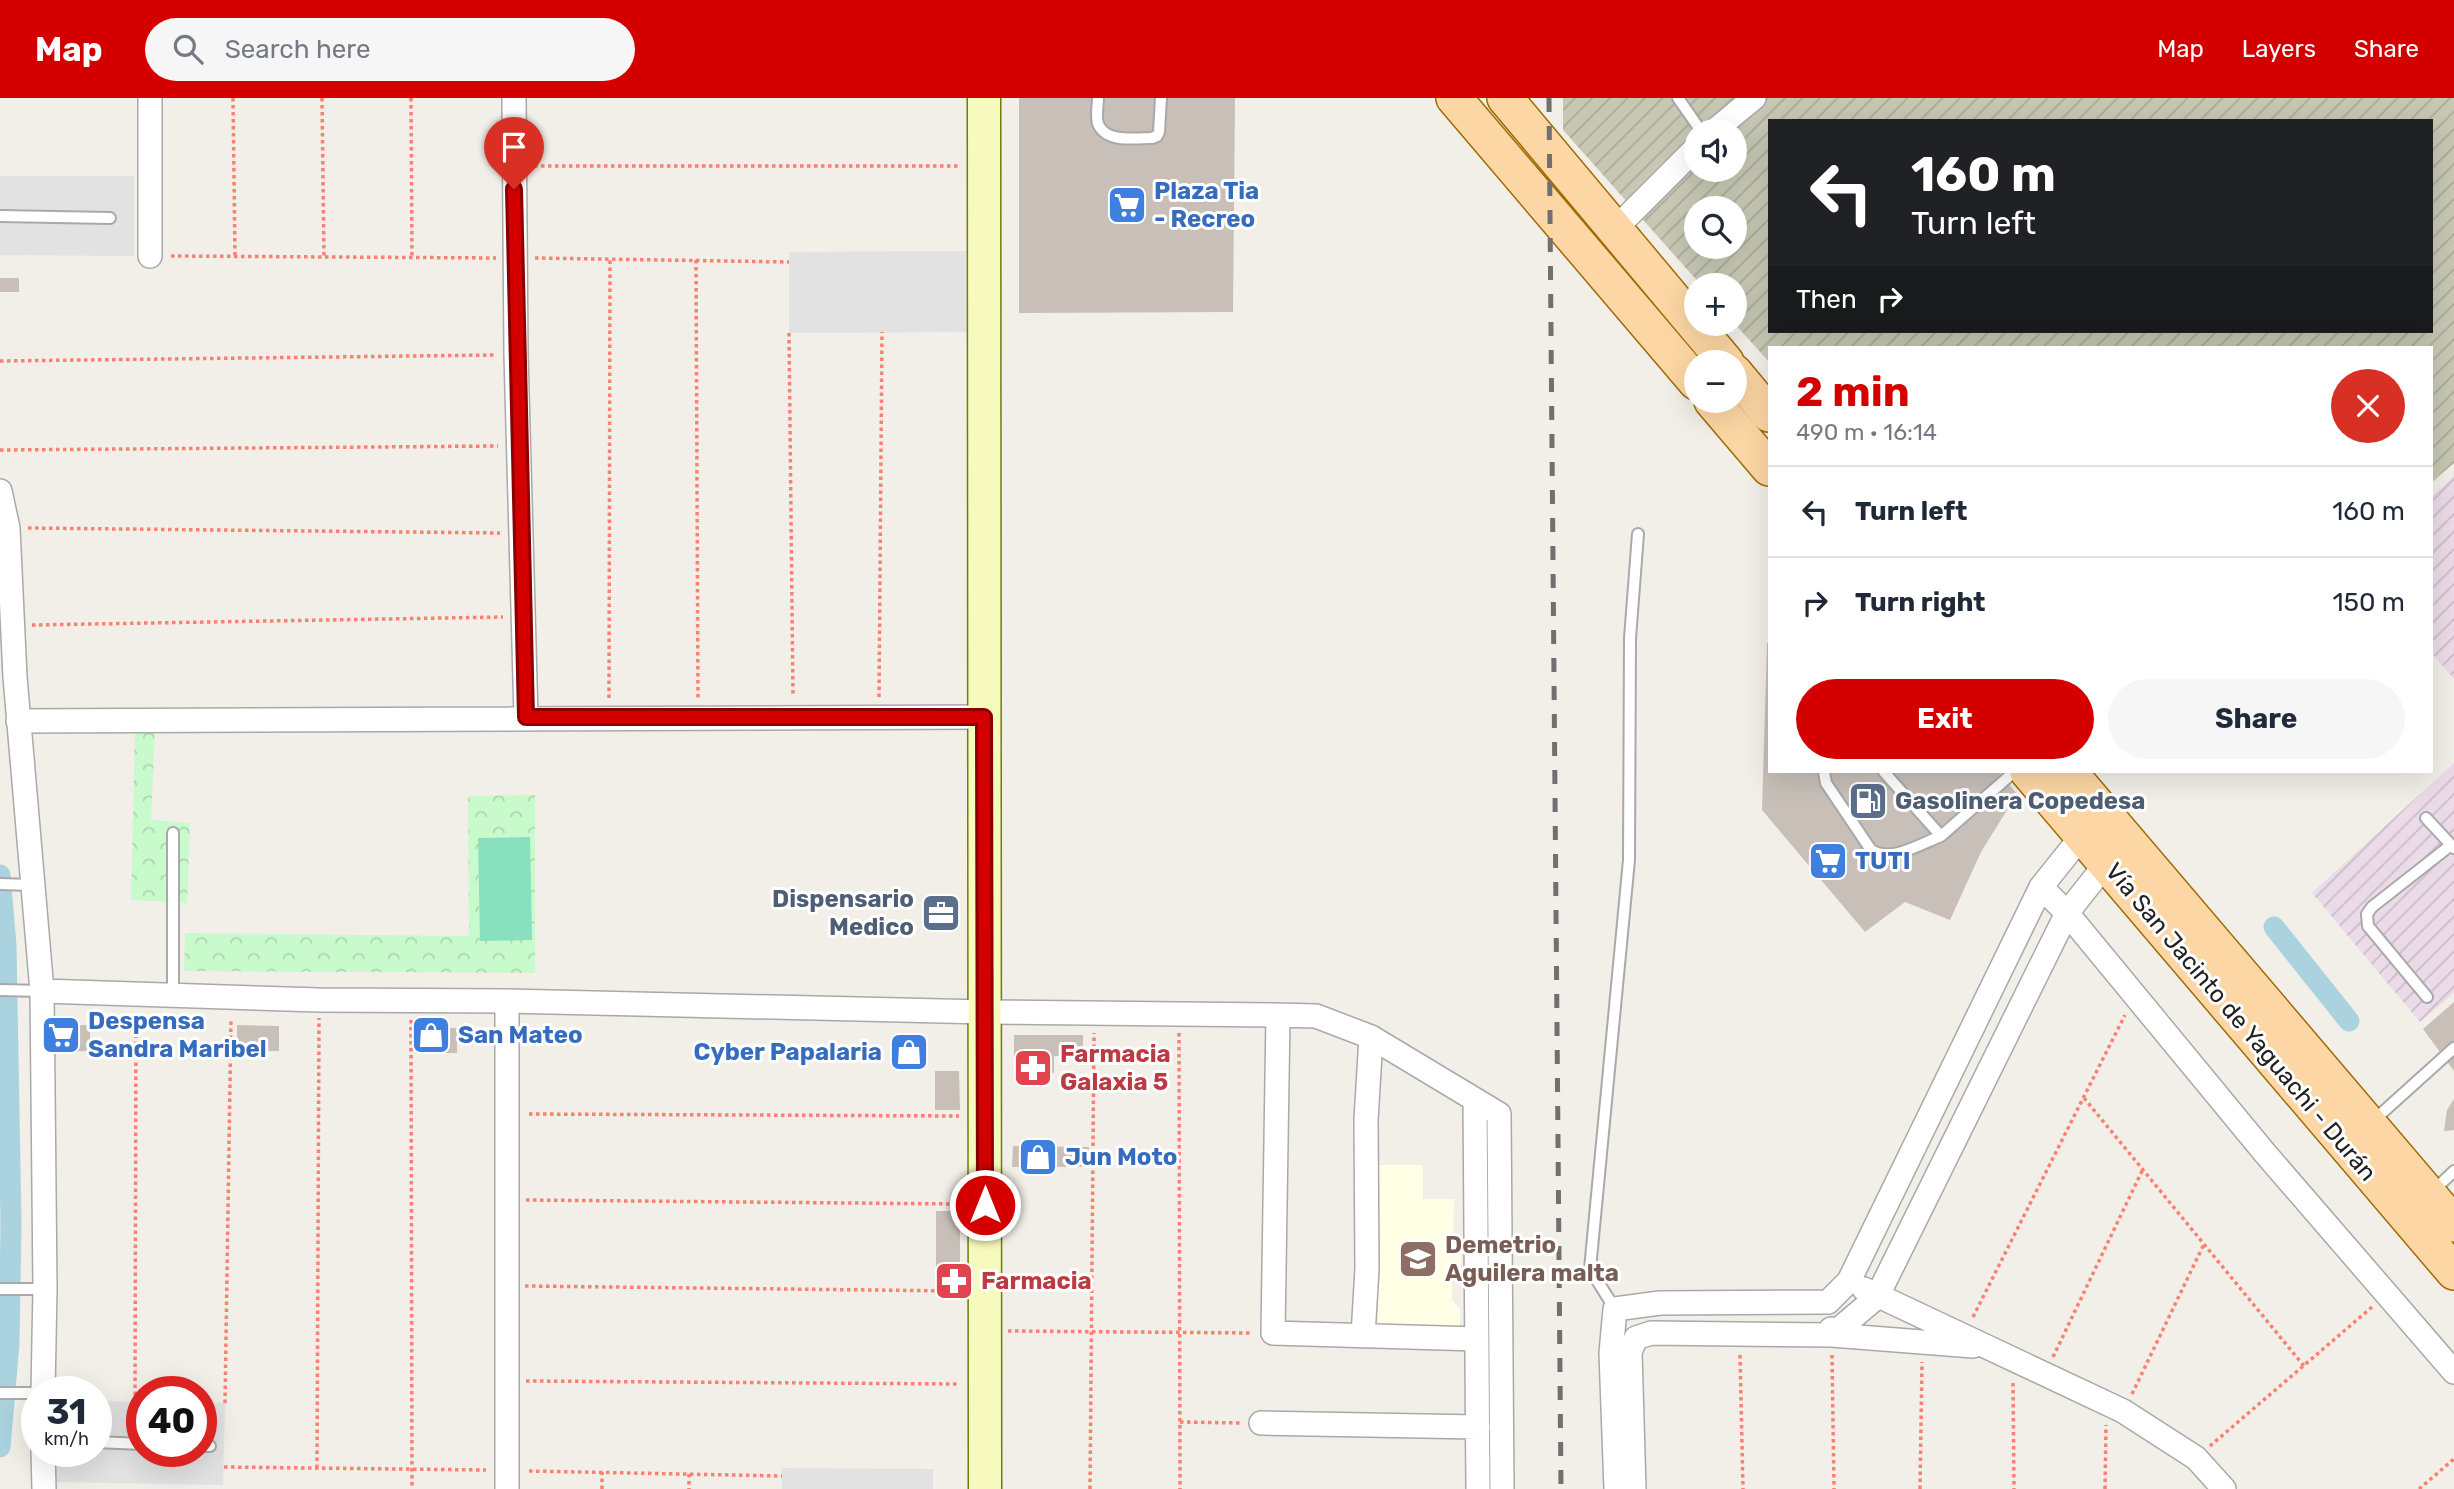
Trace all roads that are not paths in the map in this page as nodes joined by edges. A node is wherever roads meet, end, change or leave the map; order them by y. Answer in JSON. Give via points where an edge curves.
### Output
{"nodes":[{"id":1,"x":150,"y":98,"type":"edge"},
{"id":2,"x":514,"y":98,"type":"edge"},
{"id":3,"x":984,"y":98,"type":"edge"},
{"id":4,"x":1098,"y":98,"type":"edge"},
{"id":5,"x":1161,"y":98,"type":"edge"},
{"id":6,"x":1454,"y":98,"type":"edge"},
{"id":7,"x":1505,"y":98,"type":"edge"},
{"id":8,"x":1678,"y":98,"type":"edge"},
{"id":9,"x":1754,"y":98,"type":"edge"},
{"id":10,"x":1693,"y":119,"type":"edge"},
{"id":11,"x":1729,"y":119,"type":"edge"},
{"id":12,"x":1684,"y":160,"type":"edge"},
{"id":13,"x":0,"y":216,"type":"edge"},
{"id":14,"x":110,"y":218,"type":"dead end"},
{"id":15,"x":1615,"y":229,"type":"junction"},
{"id":16,"x":150,"y":256,"type":"road end"},
{"id":17,"x":1716,"y":350,"type":"edge"},
{"id":18,"x":1684,"y":368,"type":"edge"},
{"id":19,"x":1747,"y":388,"type":"edge"},
{"id":20,"x":1722,"y":413,"type":"edge"},
{"id":21,"x":1768,"y":413,"type":"edge"},
{"id":22,"x":1768,"y":467,"type":"edge"},
{"id":23,"x":0,"y":491,"type":"edge"},
{"id":24,"x":4,"y":528,"type":"edge"},
{"id":25,"x":1638,"y":534,"type":"dead end"},
{"id":26,"x":7,"y":677,"type":"edge"},
{"id":27,"x":526,"y":717,"type":"junction"},
{"id":28,"x":984,"y":717,"type":"junction"},
{"id":29,"x":18,"y":721,"type":"junction"},
{"id":30,"x":1824,"y":773,"type":"edge"},
{"id":31,"x":1885,"y":773,"type":"edge"},
{"id":32,"x":2013,"y":773,"type":"edge"},
{"id":33,"x":2029,"y":773,"type":"edge"},
{"id":34,"x":2069,"y":773,"type":"edge"},
{"id":35,"x":2426,"y":818,"type":"dead end"},
{"id":36,"x":2093,"y":823,"type":"junction"},
{"id":37,"x":173,"y":833,"type":"dead end"},
{"id":38,"x":1941,"y":836,"type":"junction"},
{"id":39,"x":2453,"y":846,"type":"edge"},
{"id":40,"x":2117,"y":852,"type":"junction"},
{"id":41,"x":0,"y":884,"type":"edge"},
{"id":42,"x":32,"y":885,"type":"junction"},
{"id":43,"x":2041,"y":887,"type":"junction"},
{"id":44,"x":2067,"y":913,"type":"junction"},
{"id":45,"x":0,"y":990,"type":"edge"},
{"id":46,"x":41,"y":991,"type":"junction"},
{"id":47,"x":173,"y":995,"type":"junction"},
{"id":48,"x":2427,"y":998,"type":"dead end"},
{"id":49,"x":507,"y":1001,"type":"junction"},
{"id":50,"x":985,"y":1012,"type":"junction"},
{"id":51,"x":1278,"y":1015,"type":"junction"},
{"id":52,"x":1371,"y":1037,"type":"junction"},
{"id":53,"x":2454,"y":1048,"type":"edge"},
{"id":54,"x":1475,"y":1101,"type":"junction"},
{"id":55,"x":2369,"y":1124,"type":"junction"},
{"id":56,"x":2454,"y":1171,"type":"edge"},
{"id":57,"x":2430,"y":1195,"type":"junction"},
{"id":58,"x":2454,"y":1224,"type":"edge"},
{"id":59,"x":2454,"y":1272,"type":"edge"},
{"id":60,"x":1849,"y":1281,"type":"junction"},
{"id":61,"x":0,"y":1289,"type":"edge"},
{"id":62,"x":45,"y":1289,"type":"junction"},
{"id":63,"x":1877,"y":1297,"type":"junction"},
{"id":64,"x":1828,"y":1302,"type":"junction"},
{"id":65,"x":1615,"y":1309,"type":"junction"},
{"id":66,"x":1832,"y":1335,"type":"junction"},
{"id":67,"x":1363,"y":1336,"type":"junction"},
{"id":68,"x":1477,"y":1339,"type":"junction"},
{"id":69,"x":1985,"y":1346,"type":"junction"},
{"id":70,"x":2454,"y":1373,"type":"edge"},
{"id":71,"x":43,"y":1376,"type":"edge"},
{"id":72,"x":0,"y":1392,"type":"edge"},
{"id":73,"x":21,"y":1393,"type":"edge"},
{"id":74,"x":1261,"y":1423,"type":"road end"},
{"id":75,"x":1478,"y":1427,"type":"junction"},
{"id":76,"x":44,"y":1467,"type":"edge"},
{"id":77,"x":44,"y":1489,"type":"edge"},
{"id":78,"x":507,"y":1489,"type":"edge"},
{"id":79,"x":985,"y":1489,"type":"edge"},
{"id":80,"x":1478,"y":1489,"type":"edge"},
{"id":81,"x":1502,"y":1489,"type":"edge"},
{"id":82,"x":1616,"y":1489,"type":"edge"},
{"id":83,"x":1634,"y":1489,"type":"edge"},
{"id":84,"x":2224,"y":1489,"type":"edge"}],
"edges":[{"from":1,"to":16,"type":"street"},
{"from":2,"to":27,"type":"street"},
{"from":3,"to":28,"type":"street","via":[[980,291]]},
{"from":4,"to":5,"type":"lane","via":[[1098,123],[1105,132],[1114,137],[1152,138],[1159,132]]},
{"from":6,"to":18,"type":"main road"},
{"from":7,"to":15,"type":"main road"},
{"from":8,"to":10,"type":"lane"},
{"from":9,"to":11,"type":"street"},
{"from":12,"to":15,"type":"street"},
{"from":13,"to":14,"type":"lane"},
{"from":15,"to":17,"type":"main road"},
{"from":19,"to":21,"type":"main road"},
{"from":20,"to":22,"type":"main road"},
{"from":23,"to":24,"type":"street"},
{"from":24,"to":26,"type":"street","via":[[12,626]]},
{"from":25,"to":65,"type":"lane","via":[[1630,638],[1629,860],[1590,1269]]},
{"from":26,"to":29,"type":"street"},
{"from":27,"to":28,"type":"street"},
{"from":27,"to":29,"type":"street"},
{"from":28,"to":50,"type":"street"},
{"from":29,"to":42,"type":"street"},
{"from":30,"to":38,"type":"lane","via":[[1826,783],[1871,850],[1880,856]]},
{"from":31,"to":38,"type":"lane"},
{"from":32,"to":38,"type":"lane"},
{"from":33,"to":36,"type":"main road","name":"Vía San Jacinto de Yaguachi - Durán"},
{"from":34,"to":36,"type":"main road","name":"Vía San Jacinto de Yaguachi - Durán"},
{"from":35,"to":39,"type":"lane"},
{"from":36,"to":40,"type":"main road","name":"Vía San Jacinto de Yaguachi - Durán"},
{"from":36,"to":43,"type":"street"},
{"from":37,"to":47,"type":"lane"},
{"from":39,"to":48,"type":"lane","via":[[2367,914],[2368,926]]},
{"from":40,"to":44,"type":"street"},
{"from":40,"to":55,"type":"main road","name":"Vía San Jacinto de Yaguachi - Durán"},
{"from":40,"to":59,"type":"main road","name":"Vía San Jacinto de Yaguachi - Durán"},
{"from":41,"to":42,"type":"lane"},
{"from":42,"to":46,"type":"street"},
{"from":43,"to":44,"type":"street"},
{"from":43,"to":60,"type":"street"},
{"from":44,"to":63,"type":"street"},
{"from":44,"to":70,"type":"street"},
{"from":45,"to":46,"type":"lane"},
{"from":46,"to":47,"type":"street"},
{"from":46,"to":62,"type":"street"},
{"from":47,"to":49,"type":"street"},
{"from":49,"to":50,"type":"street"},
{"from":49,"to":78,"type":"street"},
{"from":50,"to":51,"type":"street"},
{"from":50,"to":79,"type":"street"},
{"from":51,"to":52,"type":"street","via":[[1316,1016]]},
{"from":51,"to":67,"type":"street","via":[[1273,1333]]},
{"from":52,"to":54,"type":"street"},
{"from":52,"to":67,"type":"street"},
{"from":53,"to":55,"type":"lane"},
{"from":54,"to":68,"type":"street"},
{"from":54,"to":81,"type":"street","via":[[1499,1114]]},
{"from":55,"to":57,"type":"main road","name":"Vía San Jacinto de Yaguachi - Durán"},
{"from":56,"to":57,"type":"lane"},
{"from":57,"to":58,"type":"main road","name":"Vía San Jacinto de Yaguachi - Durán"},
{"from":60,"to":63,"type":"street"},
{"from":60,"to":64,"type":"street"},
{"from":61,"to":62,"type":"lane"},
{"from":62,"to":71,"type":"street"},
{"from":63,"to":66,"type":"street"},
{"from":63,"to":69,"type":"street"},
{"from":64,"to":65,"type":"street","via":[[1660,1303]]},
{"from":64,"to":66,"type":"street"},
{"from":65,"to":82,"type":"street","via":[[1611,1353]]},
{"from":66,"to":69,"type":"street"},
{"from":66,"to":83,"type":"street","via":[[1651,1333],[1636,1338],[1630,1352]]},
{"from":67,"to":68,"type":"street"},
{"from":68,"to":75,"type":"street"},
{"from":69,"to":84,"type":"street","via":[[2115,1407],[2196,1458]]},
{"from":72,"to":73,"type":"lane"},
{"from":74,"to":75,"type":"street"},
{"from":75,"to":80,"type":"street"},
{"from":76,"to":77,"type":"street"}]}
